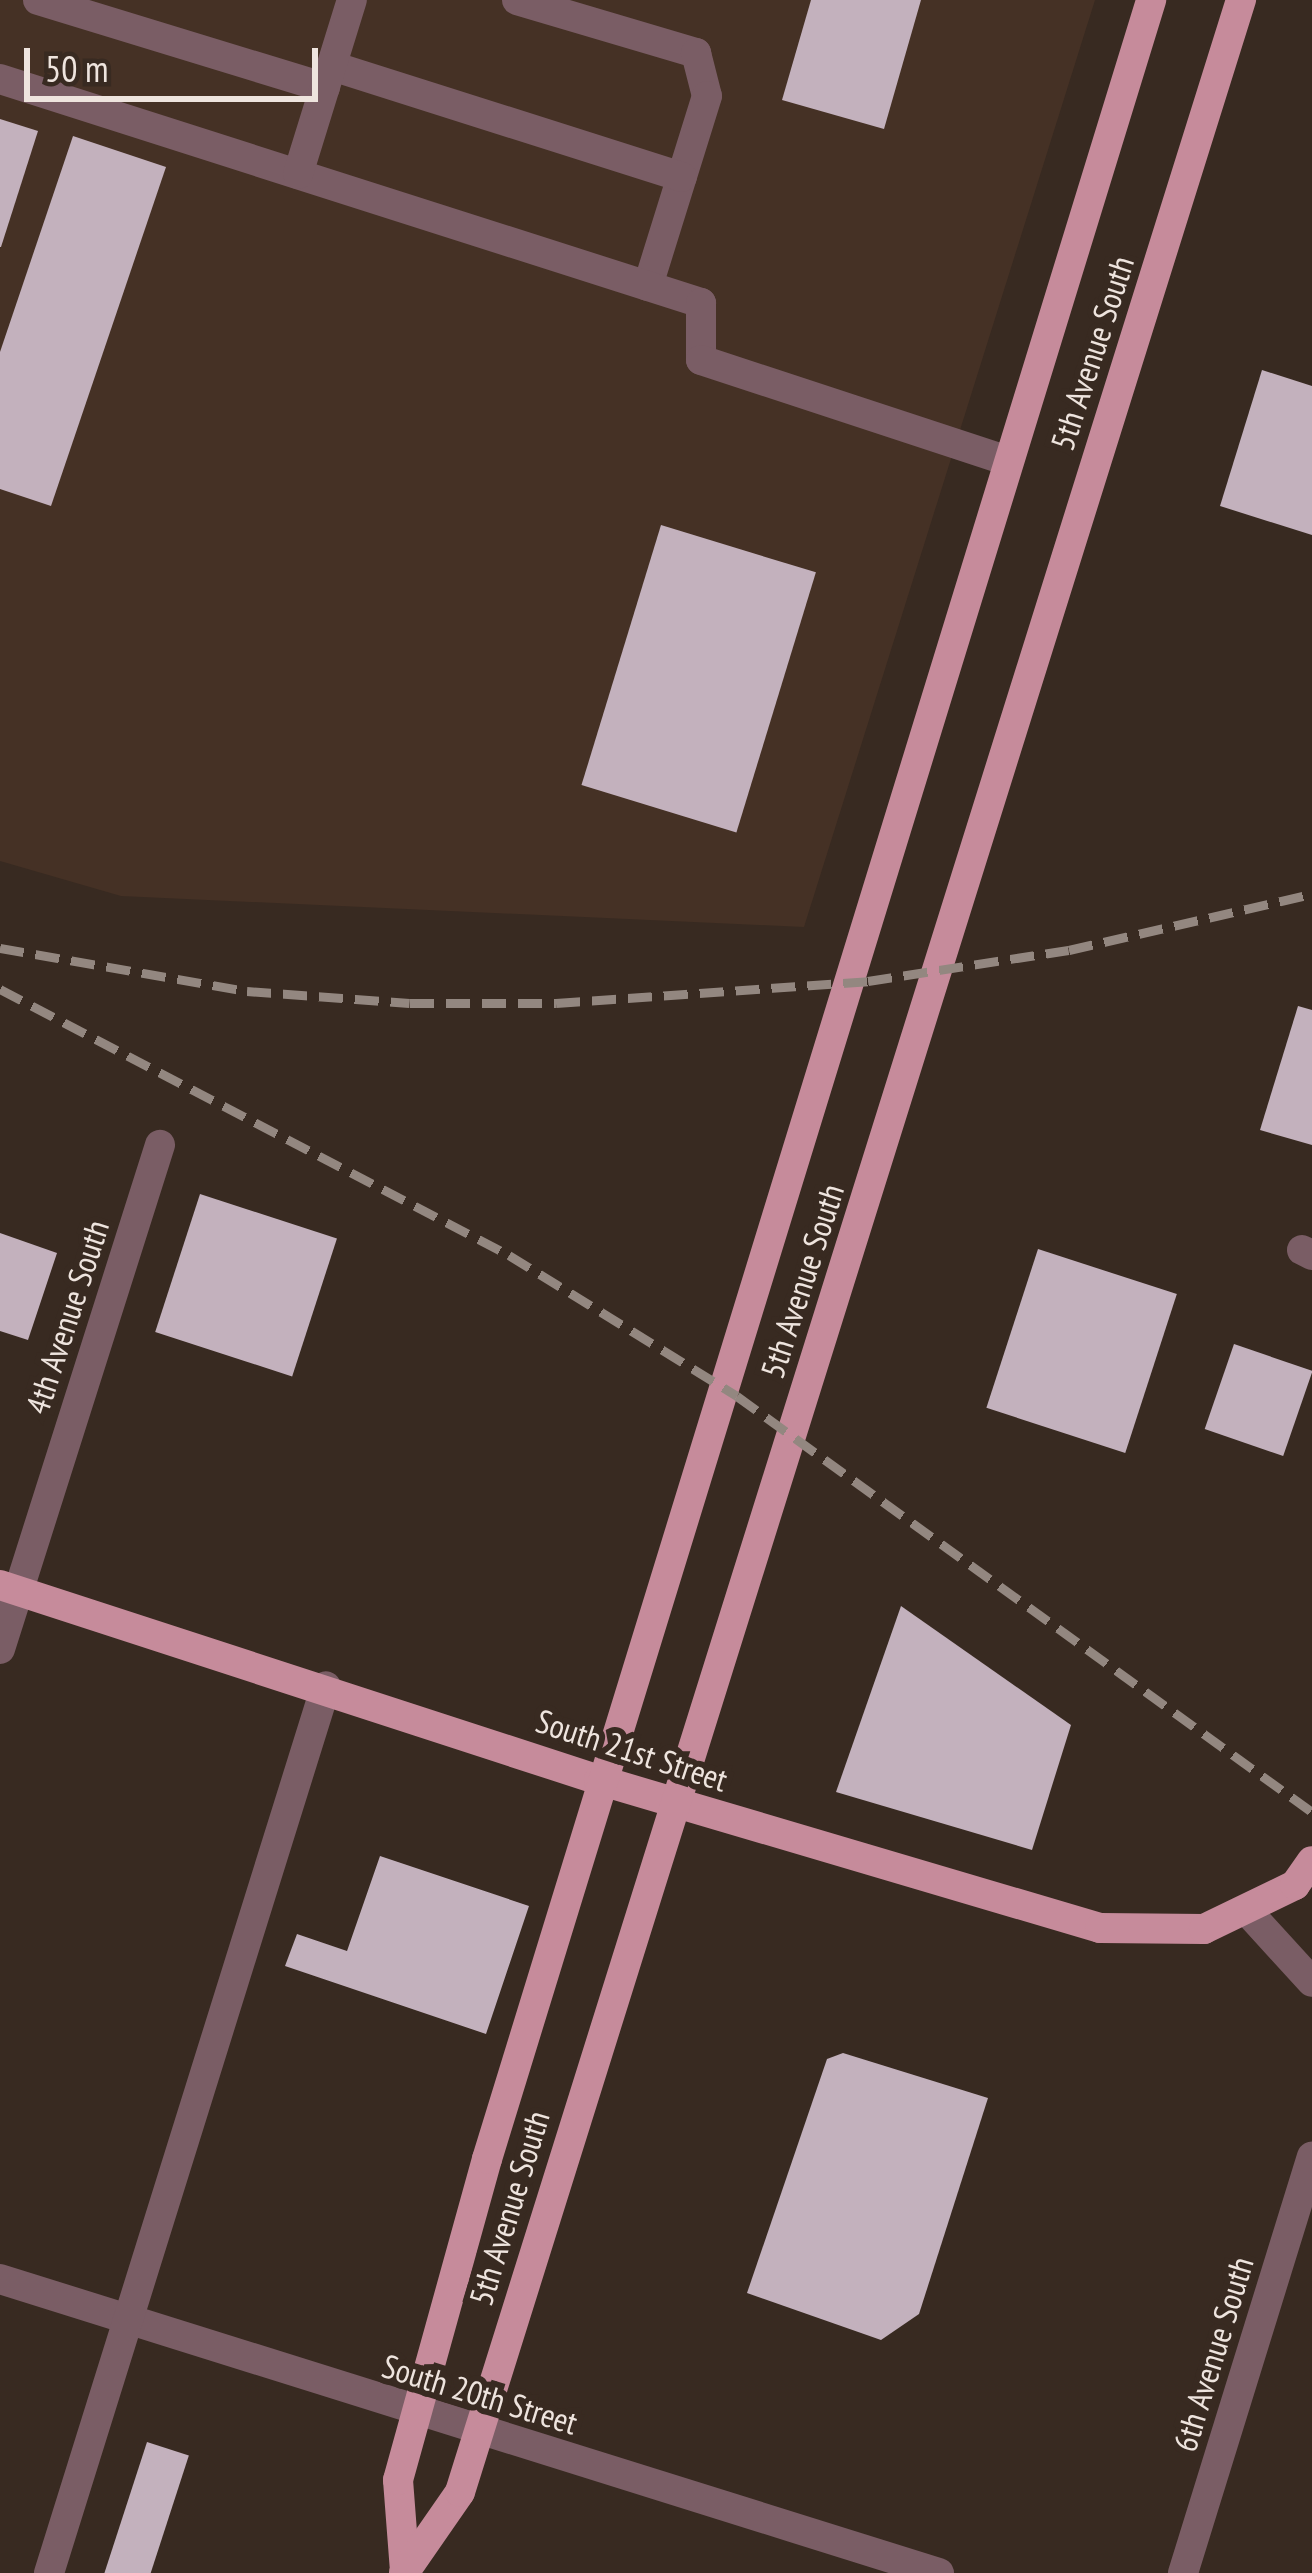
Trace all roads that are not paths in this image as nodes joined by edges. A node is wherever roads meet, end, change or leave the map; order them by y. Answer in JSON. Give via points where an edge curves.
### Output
{"nodes":[{"id":1,"x":38,"y":0,"type":"edge"},
{"id":2,"x":352,"y":0,"type":"edge"},
{"id":3,"x":517,"y":0,"type":"edge"},
{"id":4,"x":1151,"y":0,"type":"edge"},
{"id":5,"x":1241,"y":0,"type":"edge"},
{"id":6,"x":328,"y":77,"type":"junction"},
{"id":7,"x":0,"y":79,"type":"edge"},
{"id":8,"x":298,"y":174,"type":"junction"},
{"id":9,"x":682,"y":177,"type":"junction"},
{"id":10,"x":647,"y":286,"type":"junction"},
{"id":11,"x":1006,"y":460,"type":"junction"},
{"id":12,"x":160,"y":1145,"type":"dead end"},
{"id":13,"x":9,"y":1588,"type":"edge"},
{"id":14,"x":0,"y":1649,"type":"edge"},
{"id":15,"x":326,"y":1686,"type":"junction"},
{"id":16,"x":598,"y":1780,"type":"junction"},
{"id":17,"x":674,"y":1802,"type":"junction"},
{"id":18,"x":1312,"y":1861,"type":"edge"},
{"id":19,"x":1249,"y":1913,"type":"junction"},
{"id":20,"x":1312,"y":1982,"type":"edge"},
{"id":21,"x":1312,"y":2157,"type":"edge"},
{"id":22,"x":0,"y":2278,"type":"edge"},
{"id":23,"x":129,"y":2319,"type":"junction"},
{"id":24,"x":413,"y":2412,"type":"junction"},
{"id":25,"x":478,"y":2432,"type":"junction"},
{"id":26,"x":405,"y":2572,"type":"edge"},
{"id":27,"x":49,"y":2573,"type":"edge"},
{"id":28,"x":939,"y":2573,"type":"edge"},
{"id":29,"x":1183,"y":2573,"type":"edge"}],
"edges":[{"from":1,"to":6,"type":"street"},
{"from":2,"to":6,"type":"street"},
{"from":3,"to":9,"type":"street","via":[[695,53],[706,96]]},
{"from":4,"to":11,"type":"main road","name":"5th Avenue South"},
{"from":5,"to":17,"type":"main road","name":"5th Avenue South"},
{"from":6,"to":8,"type":"street"},
{"from":6,"to":9,"type":"street"},
{"from":7,"to":8,"type":"street"},
{"from":8,"to":10,"type":"street"},
{"from":9,"to":10,"type":"street"},
{"from":10,"to":11,"type":"street","via":[[701,303],[700,360]]},
{"from":11,"to":16,"type":"main road","name":"5th Avenue South"},
{"from":12,"to":13,"type":"street","name":"4th Avenue South"},
{"from":13,"to":14,"type":"street","name":"4th Avenue South"},
{"from":13,"to":15,"type":"main road","name":"South 21st Street"},
{"from":15,"to":16,"type":"main road","name":"South 21st Street"},
{"from":15,"to":23,"type":"street"},
{"from":16,"to":17,"type":"main road","name":"South 21st Street"},
{"from":16,"to":24,"type":"main road","name":"5th Avenue South"},
{"from":17,"to":19,"type":"main road","name":"South 21st Street","via":[[1100,1928],[1204,1929]]},
{"from":17,"to":25,"type":"main road","name":"5th Avenue South"},
{"from":18,"to":19,"type":"main road","via":[[1295,1885]]},
{"from":19,"to":20,"type":"street"},
{"from":21,"to":29,"type":"street","name":"6th Avenue South"},
{"from":22,"to":23,"type":"street","name":"South 20th Street"},
{"from":23,"to":24,"type":"street","name":"South 20th Street"},
{"from":23,"to":27,"type":"street"},
{"from":24,"to":25,"type":"street","name":"South 20th Street"},
{"from":24,"to":26,"type":"main road","name":"5th Avenue South","via":[[398,2480]]},
{"from":25,"to":26,"type":"main road","name":"5th Avenue South","via":[[460,2492]]},
{"from":25,"to":28,"type":"street","name":"South 20th Street"}]}
